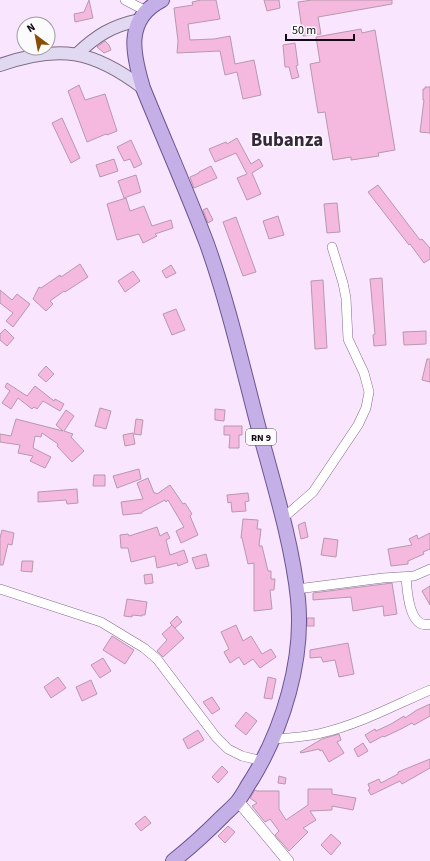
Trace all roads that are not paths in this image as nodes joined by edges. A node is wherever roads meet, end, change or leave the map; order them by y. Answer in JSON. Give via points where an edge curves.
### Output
{"nodes":[{"id":1,"x":125,"y":0,"type":"edge"},
{"id":2,"x":162,"y":0,"type":"edge"},
{"id":3,"x":142,"y":16,"type":"junction"},
{"id":4,"x":77,"y":54,"type":"junction"},
{"id":5,"x":0,"y":65,"type":"edge"},
{"id":6,"x":143,"y":88,"type":"junction"},
{"id":7,"x":332,"y":247,"type":"dead end"},
{"id":8,"x":282,"y":519,"type":"junction"},
{"id":9,"x":430,"y":569,"type":"edge"},
{"id":10,"x":406,"y":577,"type":"junction"},
{"id":11,"x":0,"y":589,"type":"edge"},
{"id":12,"x":297,"y":589,"type":"junction"},
{"id":13,"x":430,"y":624,"type":"edge"},
{"id":14,"x":430,"y":690,"type":"edge"},
{"id":15,"x":274,"y":738,"type":"junction"},
{"id":16,"x":263,"y":762,"type":"junction"},
{"id":17,"x":238,"y":801,"type":"junction"},
{"id":18,"x":173,"y":861,"type":"edge"},
{"id":19,"x":288,"y":861,"type":"edge"}],
"edges":[{"from":1,"to":3,"type":"street"},
{"from":2,"to":3,"type":"main road"},
{"from":3,"to":4,"type":"main road","via":[[98,36]]},
{"from":3,"to":6,"type":"main road","number":"RN 9","via":[[135,32],[134,54]]},
{"from":4,"to":5,"type":"main road","via":[[36,56]]},
{"from":4,"to":6,"type":"main road","via":[[111,66]]},
{"from":6,"to":8,"type":"main road","number":"RN 9","via":[[208,246],[231,322]]},
{"from":7,"to":8,"type":"street","via":[[346,298],[348,339],[364,373],[369,392],[366,408],[354,432],[313,492]]},
{"from":8,"to":12,"type":"main road","number":"RN 9"},
{"from":9,"to":10,"type":"street"},
{"from":10,"to":12,"type":"street"},
{"from":10,"to":13,"type":"street","via":[[410,606],[415,617],[420,623]]},
{"from":11,"to":16,"type":"street","via":[[101,622],[144,648],[160,663],[228,749]]},
{"from":12,"to":15,"type":"main road","number":"RN 9","via":[[298,630],[295,666]]},
{"from":14,"to":15,"type":"street","via":[[337,729],[299,737]]},
{"from":15,"to":16,"type":"main road","number":"RN 9"},
{"from":16,"to":17,"type":"main road","number":"RN 9"},
{"from":17,"to":18,"type":"main road","number":"RN 9"},
{"from":17,"to":19,"type":"street"}]}
